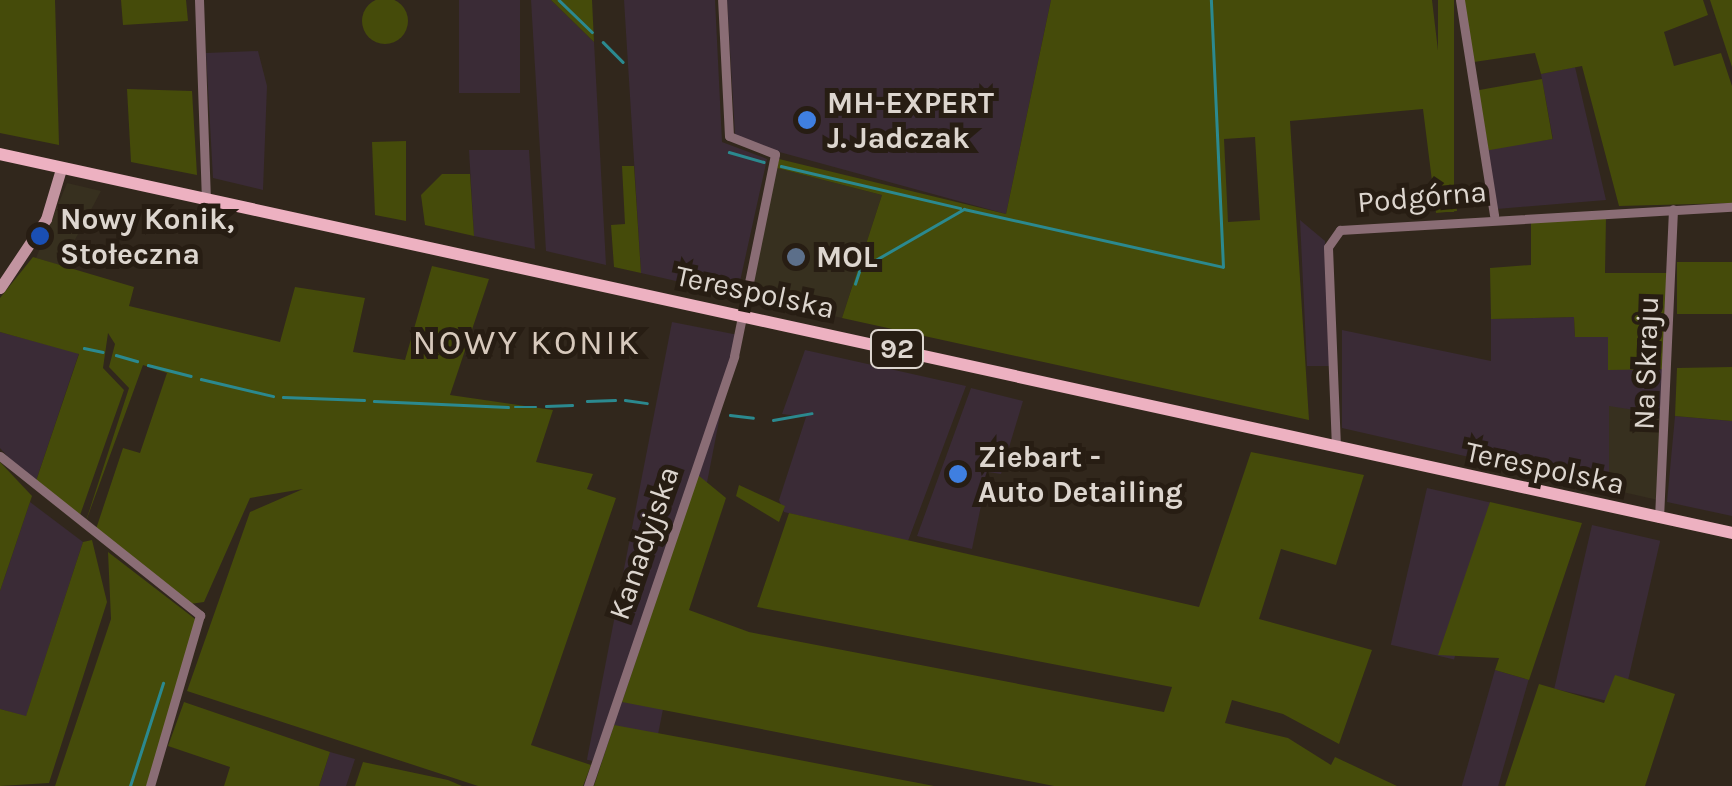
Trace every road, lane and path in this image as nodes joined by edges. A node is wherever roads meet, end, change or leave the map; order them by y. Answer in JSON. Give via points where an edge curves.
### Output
{"nodes":[{"id":1,"x":199,"y":0,"type":"edge"},
{"id":2,"x":722,"y":0,"type":"edge"},
{"id":3,"x":1460,"y":0,"type":"edge"},
{"id":4,"x":0,"y":154,"type":"edge"},
{"id":5,"x":61,"y":169,"type":"junction"},
{"id":6,"x":206,"y":199,"type":"junction"},
{"id":7,"x":1732,"y":207,"type":"edge"},
{"id":8,"x":1673,"y":209,"type":"junction"},
{"id":9,"x":1494,"y":215,"type":"junction"},
{"id":10,"x":0,"y":288,"type":"edge"},
{"id":11,"x":743,"y":315,"type":"junction"},
{"id":12,"x":1336,"y":448,"type":"junction"},
{"id":13,"x":0,"y":456,"type":"edge"},
{"id":14,"x":1659,"y":518,"type":"junction"},
{"id":15,"x":1732,"y":533,"type":"edge"},
{"id":16,"x":150,"y":786,"type":"edge"},
{"id":17,"x":588,"y":786,"type":"edge"}],
"edges":[{"from":1,"to":6,"type":"street"},
{"from":2,"to":11,"type":"street","name":"Kanadyjska","via":[[729,136],[775,154]]},
{"from":3,"to":9,"type":"street"},
{"from":4,"to":5,"type":"main road","name":"Terespolska","number":"92"},
{"from":5,"to":6,"type":"main road","name":"Terespolska","number":"92"},
{"from":5,"to":10,"type":"street","via":[[46,219]]},
{"from":6,"to":11,"type":"main road","name":"Terespolska","number":"92"},
{"from":7,"to":8,"type":"street","name":"Podgórna"},
{"from":8,"to":9,"type":"street","name":"Podgórna"},
{"from":8,"to":14,"type":"street","name":"Na Skraju"},
{"from":9,"to":12,"type":"street","name":"Podgórna","via":[[1331,236]]},
{"from":11,"to":12,"type":"main road","name":"Terespolska","number":"92"},
{"from":11,"to":17,"type":"street","name":"Kanadyjska"},
{"from":12,"to":14,"type":"main road","name":"Terespolska","number":"92"},
{"from":13,"to":16,"type":"street","via":[[45,501],[174,594],[202,622]]},
{"from":14,"to":15,"type":"main road","name":"Terespolska","number":"92"}]}
